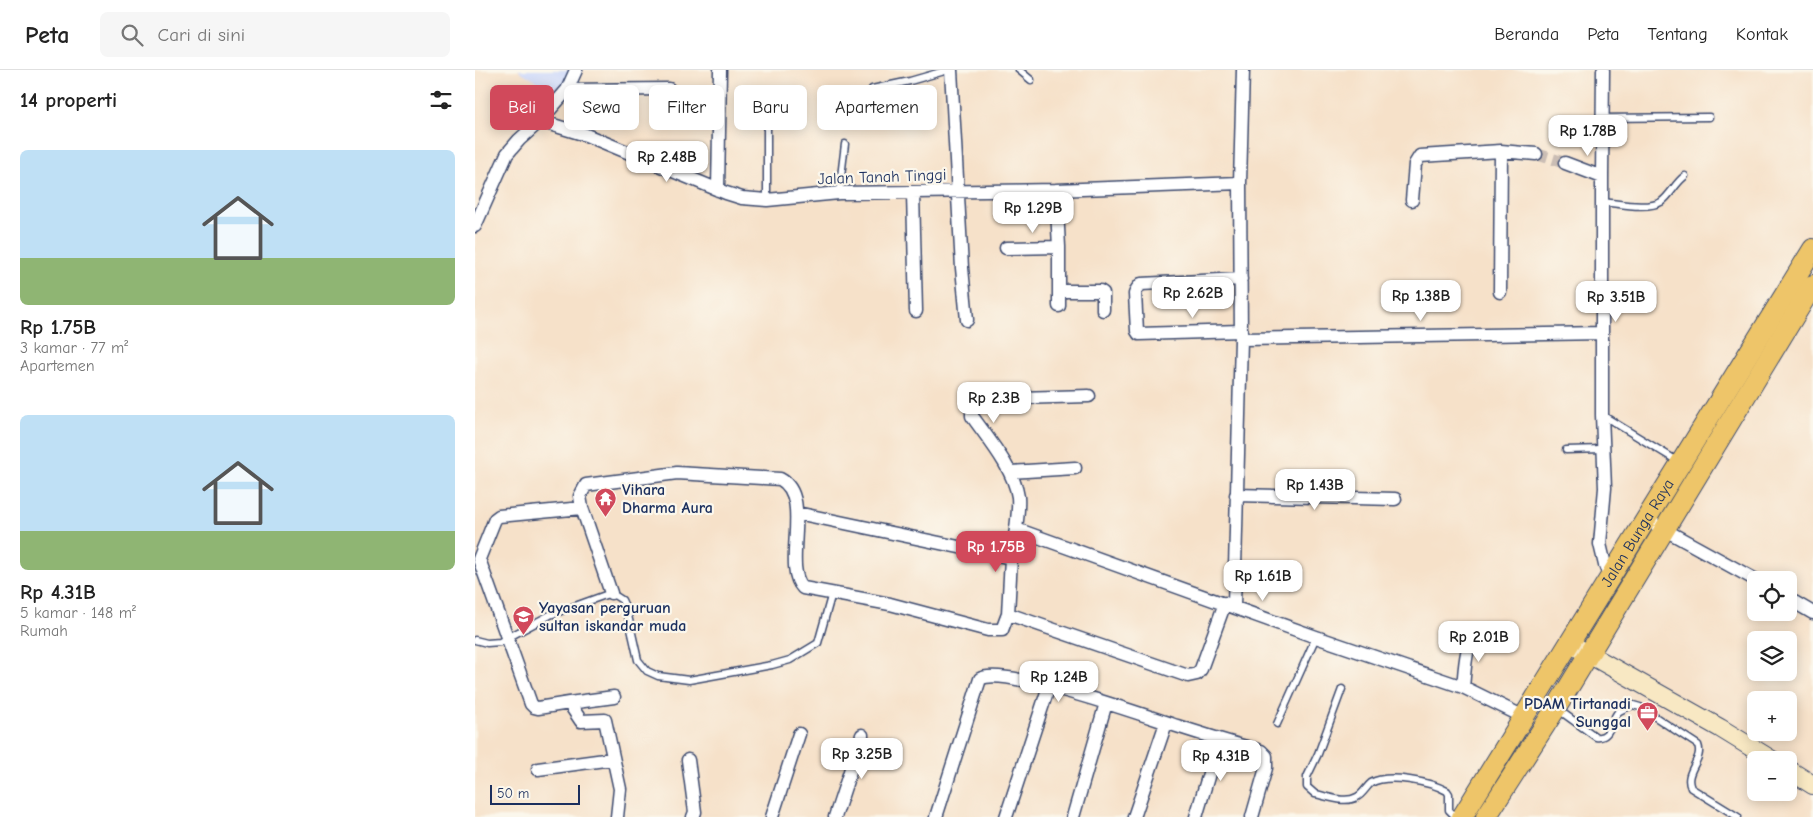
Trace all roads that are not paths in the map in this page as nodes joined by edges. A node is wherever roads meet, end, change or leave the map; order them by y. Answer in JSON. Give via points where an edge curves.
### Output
{"nodes":[{"id":1,"x":576,"y":70,"type":"edge"},
{"id":2,"x":720,"y":70,"type":"edge"},
{"id":3,"x":950,"y":70,"type":"edge"},
{"id":4,"x":1019,"y":70,"type":"edge"},
{"id":5,"x":1243,"y":70,"type":"edge"},
{"id":6,"x":1603,"y":70,"type":"edge"},
{"id":7,"x":1031,"y":80,"type":"dead end"},
{"id":8,"x":569,"y":85,"type":"edge"},
{"id":9,"x":891,"y":85,"type":"edge"},
{"id":10,"x":564,"y":93,"type":"edge"},
{"id":11,"x":554,"y":105,"type":"edge"},
{"id":12,"x":1709,"y":117,"type":"dead end"},
{"id":13,"x":1602,"y":118,"type":"junction"},
{"id":14,"x":554,"y":125,"type":"edge"},
{"id":15,"x":530,"y":130,"type":"edge"},
{"id":16,"x":767,"y":130,"type":"edge"},
{"id":17,"x":845,"y":144,"type":"dead end"},
{"id":18,"x":1501,"y":151,"type":"junction"},
{"id":19,"x":1536,"y":154,"type":"tunnel mouth"},
{"id":20,"x":1565,"y":163,"type":"tunnel mouth"},
{"id":21,"x":1601,"y":176,"type":"junction"},
{"id":22,"x":1685,"y":176,"type":"dead end"},
{"id":23,"x":1240,"y":183,"type":"junction"},
{"id":24,"x":718,"y":190,"type":"junction"},
{"id":25,"x":1057,"y":190,"type":"junction"},
{"id":26,"x":958,"y":191,"type":"junction"},
{"id":27,"x":839,"y":193,"type":"junction"},
{"id":28,"x":913,"y":193,"type":"junction"},
{"id":29,"x":767,"y":200,"type":"junction"},
{"id":30,"x":1413,"y":200,"type":"dead end"},
{"id":31,"x":1602,"y":202,"type":"junction"},
{"id":32,"x":475,"y":226,"type":"edge"},
{"id":33,"x":1059,"y":247,"type":"junction"},
{"id":34,"x":1006,"y":248,"type":"dead end"},
{"id":35,"x":1813,"y":249,"type":"edge"},
{"id":36,"x":1241,"y":279,"type":"junction"},
{"id":37,"x":1813,"y":285,"type":"edge"},
{"id":38,"x":1059,"y":291,"type":"junction"},
{"id":39,"x":1500,"y":292,"type":"dead end"},
{"id":40,"x":1059,"y":306,"type":"dead end"},
{"id":41,"x":1103,"y":310,"type":"dead end"},
{"id":42,"x":916,"y":311,"type":"dead end"},
{"id":43,"x":967,"y":320,"type":"dead end"},
{"id":44,"x":1775,"y":329,"type":"junction"},
{"id":45,"x":1602,"y":333,"type":"junction"},
{"id":46,"x":1241,"y":335,"type":"junction"},
{"id":47,"x":1089,"y":396,"type":"dead end"},
{"id":48,"x":1602,"y":415,"type":"junction"},
{"id":49,"x":1603,"y":449,"type":"junction"},
{"id":50,"x":1566,"y":450,"type":"dead end"},
{"id":51,"x":1682,"y":464,"type":"junction"},
{"id":52,"x":1075,"y":468,"type":"dead end"},
{"id":53,"x":1010,"y":472,"type":"junction"},
{"id":54,"x":1236,"y":496,"type":"junction"},
{"id":55,"x":1395,"y":499,"type":"dead end"},
{"id":56,"x":582,"y":508,"type":"junction"},
{"id":57,"x":797,"y":513,"type":"junction"},
{"id":58,"x":1647,"y":520,"type":"junction"},
{"id":59,"x":1016,"y":529,"type":"junction"},
{"id":60,"x":1664,"y":531,"type":"junction"},
{"id":61,"x":477,"y":558,"type":"edge"},
{"id":62,"x":1011,"y":558,"type":"junction"},
{"id":63,"x":1747,"y":575,"type":"edge"},
{"id":64,"x":1609,"y":578,"type":"junction"},
{"id":65,"x":611,"y":593,"type":"junction"},
{"id":66,"x":832,"y":593,"type":"junction"},
{"id":67,"x":1625,"y":596,"type":"junction"},
{"id":68,"x":1797,"y":604,"type":"edge"},
{"id":69,"x":1229,"y":605,"type":"junction"},
{"id":70,"x":1813,"y":613,"type":"edge"},
{"id":71,"x":1009,"y":614,"type":"junction"},
{"id":72,"x":1316,"y":637,"type":"junction"},
{"id":73,"x":1496,"y":637,"type":"dead end"},
{"id":74,"x":506,"y":638,"type":"junction"},
{"id":75,"x":475,"y":640,"type":"edge"},
{"id":76,"x":1569,"y":642,"type":"junction"},
{"id":77,"x":1589,"y":653,"type":"junction"},
{"id":78,"x":1049,"y":686,"type":"junction"},
{"id":79,"x":1463,"y":687,"type":"junction"},
{"id":80,"x":1342,"y":688,"type":"dead end"},
{"id":81,"x":1537,"y":696,"type":"junction"},
{"id":82,"x":614,"y":697,"type":"dead end"},
{"id":83,"x":569,"y":703,"type":"junction"},
{"id":84,"x":1105,"y":703,"type":"junction"},
{"id":85,"x":1557,"y":708,"type":"junction"},
{"id":86,"x":1524,"y":717,"type":"junction"},
{"id":87,"x":1166,"y":723,"type":"junction"},
{"id":88,"x":1277,"y":724,"type":"dead end"},
{"id":89,"x":799,"y":734,"type":"dead end"},
{"id":90,"x":862,"y":734,"type":"dead end"},
{"id":91,"x":1219,"y":740,"type":"junction"},
{"id":92,"x":1757,"y":751,"type":"edge"},
{"id":93,"x":612,"y":759,"type":"junction"},
{"id":94,"x":688,"y":760,"type":"dead end"},
{"id":95,"x":537,"y":769,"type":"dead end"},
{"id":96,"x":1797,"y":775,"type":"edge"},
{"id":97,"x":1813,"y":785,"type":"edge"},
{"id":98,"x":617,"y":817,"type":"edge"},
{"id":99,"x":693,"y":817,"type":"edge"},
{"id":100,"x":772,"y":817,"type":"edge"},
{"id":101,"x":835,"y":817,"type":"edge"},
{"id":102,"x":936,"y":817,"type":"edge"},
{"id":103,"x":1006,"y":817,"type":"edge"},
{"id":104,"x":1073,"y":817,"type":"edge"},
{"id":105,"x":1134,"y":817,"type":"edge"},
{"id":106,"x":1196,"y":817,"type":"edge"},
{"id":107,"x":1252,"y":817,"type":"edge"},
{"id":108,"x":1456,"y":817,"type":"edge"},
{"id":109,"x":1462,"y":817,"type":"edge"},
{"id":110,"x":1487,"y":817,"type":"edge"},
{"id":111,"x":1738,"y":817,"type":"edge"}],
"edges":[{"from":1,"to":8,"type":"street"},
{"from":2,"to":24,"type":"street"},
{"from":3,"to":9,"type":"lane"},
{"from":3,"to":26,"type":"street"},
{"from":4,"to":7,"type":"lane"},
{"from":5,"to":23,"type":"street"},
{"from":6,"to":13,"type":"street"},
{"from":10,"to":11,"type":"street"},
{"from":12,"to":13,"type":"lane"},
{"from":13,"to":21,"type":"street"},
{"from":14,"to":24,"type":"street","name":"Jalan Tanah Tinggi","via":[[586,135]]},
{"from":15,"to":32,"type":"street","via":[[507,154]]},
{"from":16,"to":29,"type":"lane"},
{"from":17,"to":27,"type":"lane"},
{"from":18,"to":19,"type":"street"},
{"from":18,"to":30,"type":"street","via":[[1421,156],[1415,164]]},
{"from":18,"to":39,"type":"street"},
{"from":20,"to":21,"type":"street"},
{"from":21,"to":31,"type":"street"},
{"from":22,"to":31,"type":"lane","via":[[1660,202],[1646,206]]},
{"from":23,"to":25,"type":"street","name":"Jalan Tanah Tinggi"},
{"from":23,"to":36,"type":"street"},
{"from":24,"to":29,"type":"street","name":"Jalan Tanah Tinggi","via":[[742,198]]},
{"from":25,"to":26,"type":"street","name":"Jalan Tanah Tinggi"},
{"from":25,"to":33,"type":"street"},
{"from":26,"to":28,"type":"street","name":"Jalan Tanah Tinggi"},
{"from":26,"to":43,"type":"street"},
{"from":27,"to":28,"type":"street","name":"Jalan Tanah Tinggi"},
{"from":27,"to":29,"type":"street","name":"Jalan Tanah Tinggi"},
{"from":28,"to":42,"type":"street"},
{"from":31,"to":45,"type":"street"},
{"from":33,"to":34,"type":"street"},
{"from":33,"to":38,"type":"street"},
{"from":35,"to":44,"type":"main road","name":"Jalan Bunga Raya"},
{"from":36,"to":46,"type":"street"},
{"from":36,"to":46,"type":"street","via":[[1141,284],[1135,294],[1139,334]]},
{"from":37,"to":44,"type":"main road","name":"Jalan Bunga Raya"},
{"from":38,"to":40,"type":"street"},
{"from":38,"to":41,"type":"street","via":[[1100,291],[1103,293]]},
{"from":44,"to":51,"type":"main road","name":"Jalan Bunga Raya"},
{"from":44,"to":60,"type":"main road","name":"Jalan Bunga Raya"},
{"from":45,"to":46,"type":"street"},
{"from":45,"to":48,"type":"street"},
{"from":46,"to":54,"type":"street"},
{"from":47,"to":53,"type":"street","via":[[983,399],[976,402],[972,416]]},
{"from":48,"to":49,"type":"street"},
{"from":48,"to":51,"type":"lane"},
{"from":49,"to":50,"type":"lane"},
{"from":49,"to":64,"type":"street","via":[[1605,488],[1600,544]]},
{"from":51,"to":58,"type":"main road","name":"Jalan Bunga Raya"},
{"from":52,"to":53,"type":"street"},
{"from":53,"to":59,"type":"street","via":[[1018,498]]},
{"from":54,"to":55,"type":"street"},
{"from":54,"to":69,"type":"street"},
{"from":56,"to":57,"type":"street","via":[[580,496],[586,485],[677,473],[780,479],[792,492]]},
{"from":56,"to":61,"type":"street","via":[[499,516]]},
{"from":56,"to":65,"type":"street"},
{"from":57,"to":62,"type":"street"},
{"from":57,"to":66,"type":"street","via":[[795,572],[799,583],[803,588]]},
{"from":58,"to":60,"type":"street"},
{"from":58,"to":64,"type":"main road","name":"Jalan Bunga Raya"},
{"from":59,"to":62,"type":"street"},
{"from":59,"to":69,"type":"street"},
{"from":60,"to":63,"type":"street"},
{"from":60,"to":67,"type":"main road","name":"Jalan Bunga Raya"},
{"from":61,"to":74,"type":"street"},
{"from":62,"to":71,"type":"street"},
{"from":64,"to":67,"type":"street"},
{"from":64,"to":76,"type":"main road","name":"Jalan Bunga Raya"},
{"from":65,"to":66,"type":"lane","via":[[623,600],[638,660],[647,671],[658,676],[689,680],[790,660],[818,644]]},
{"from":65,"to":74,"type":"lane","via":[[550,615]]},
{"from":66,"to":71,"type":"street","via":[[890,604],[988,630],[1002,630]]},
{"from":67,"to":77,"type":"main road","name":"Jalan Bunga Raya"},
{"from":68,"to":70,"type":"street"},
{"from":69,"to":71,"type":"street","via":[[1201,669],[1189,676]]},
{"from":69,"to":72,"type":"street"},
{"from":72,"to":79,"type":"street"},
{"from":72,"to":88,"type":"lane"},
{"from":73,"to":79,"type":"street","via":[[1482,631],[1476,631],[1472,636]]},
{"from":74,"to":75,"type":"lane","via":[[494,643]]},
{"from":74,"to":83,"type":"street","via":[[531,704],[538,708]]},
{"from":76,"to":77,"type":"main road"},
{"from":76,"to":81,"type":"main road","name":"Jalan Bunga Raya"},
{"from":77,"to":85,"type":"main road","name":"Jalan Bunga Raya"},
{"from":77,"to":92,"type":"main road"},
{"from":78,"to":84,"type":"street"},
{"from":78,"to":102,"type":"street","via":[[1002,677],[985,676],[980,679]]},
{"from":78,"to":103,"type":"street"},
{"from":79,"to":86,"type":"street"},
{"from":80,"to":108,"type":"lane","via":[[1307,777],[1310,791],[1346,800],[1357,797],[1370,784],[1396,777],[1443,788],[1449,794],[1449,810]]},
{"from":81,"to":85,"type":"lane"},
{"from":81,"to":86,"type":"main road","name":"Jalan Bunga Raya"},
{"from":82,"to":83,"type":"street"},
{"from":83,"to":93,"type":"street","via":[[581,721],[605,720]]},
{"from":84,"to":87,"type":"street"},
{"from":84,"to":104,"type":"street"},
{"from":85,"to":110,"type":"main road","name":"Jalan Bunga Raya"},
{"from":85,"to":111,"type":"lane","via":[[1601,738],[1619,712],[1633,705],[1641,707],[1698,745],[1699,753],[1688,777],[1691,788]]},
{"from":86,"to":109,"type":"main road","name":"Jalan Bunga Raya"},
{"from":87,"to":91,"type":"street"},
{"from":87,"to":105,"type":"street"},
{"from":89,"to":100,"type":"street"},
{"from":90,"to":101,"type":"street"},
{"from":91,"to":106,"type":"street"},
{"from":91,"to":107,"type":"street","via":[[1261,751],[1266,756],[1266,768]]},
{"from":93,"to":95,"type":"street"},
{"from":93,"to":98,"type":"street","via":[[620,789]]},
{"from":94,"to":99,"type":"street"},
{"from":96,"to":97,"type":"main road"}]}
